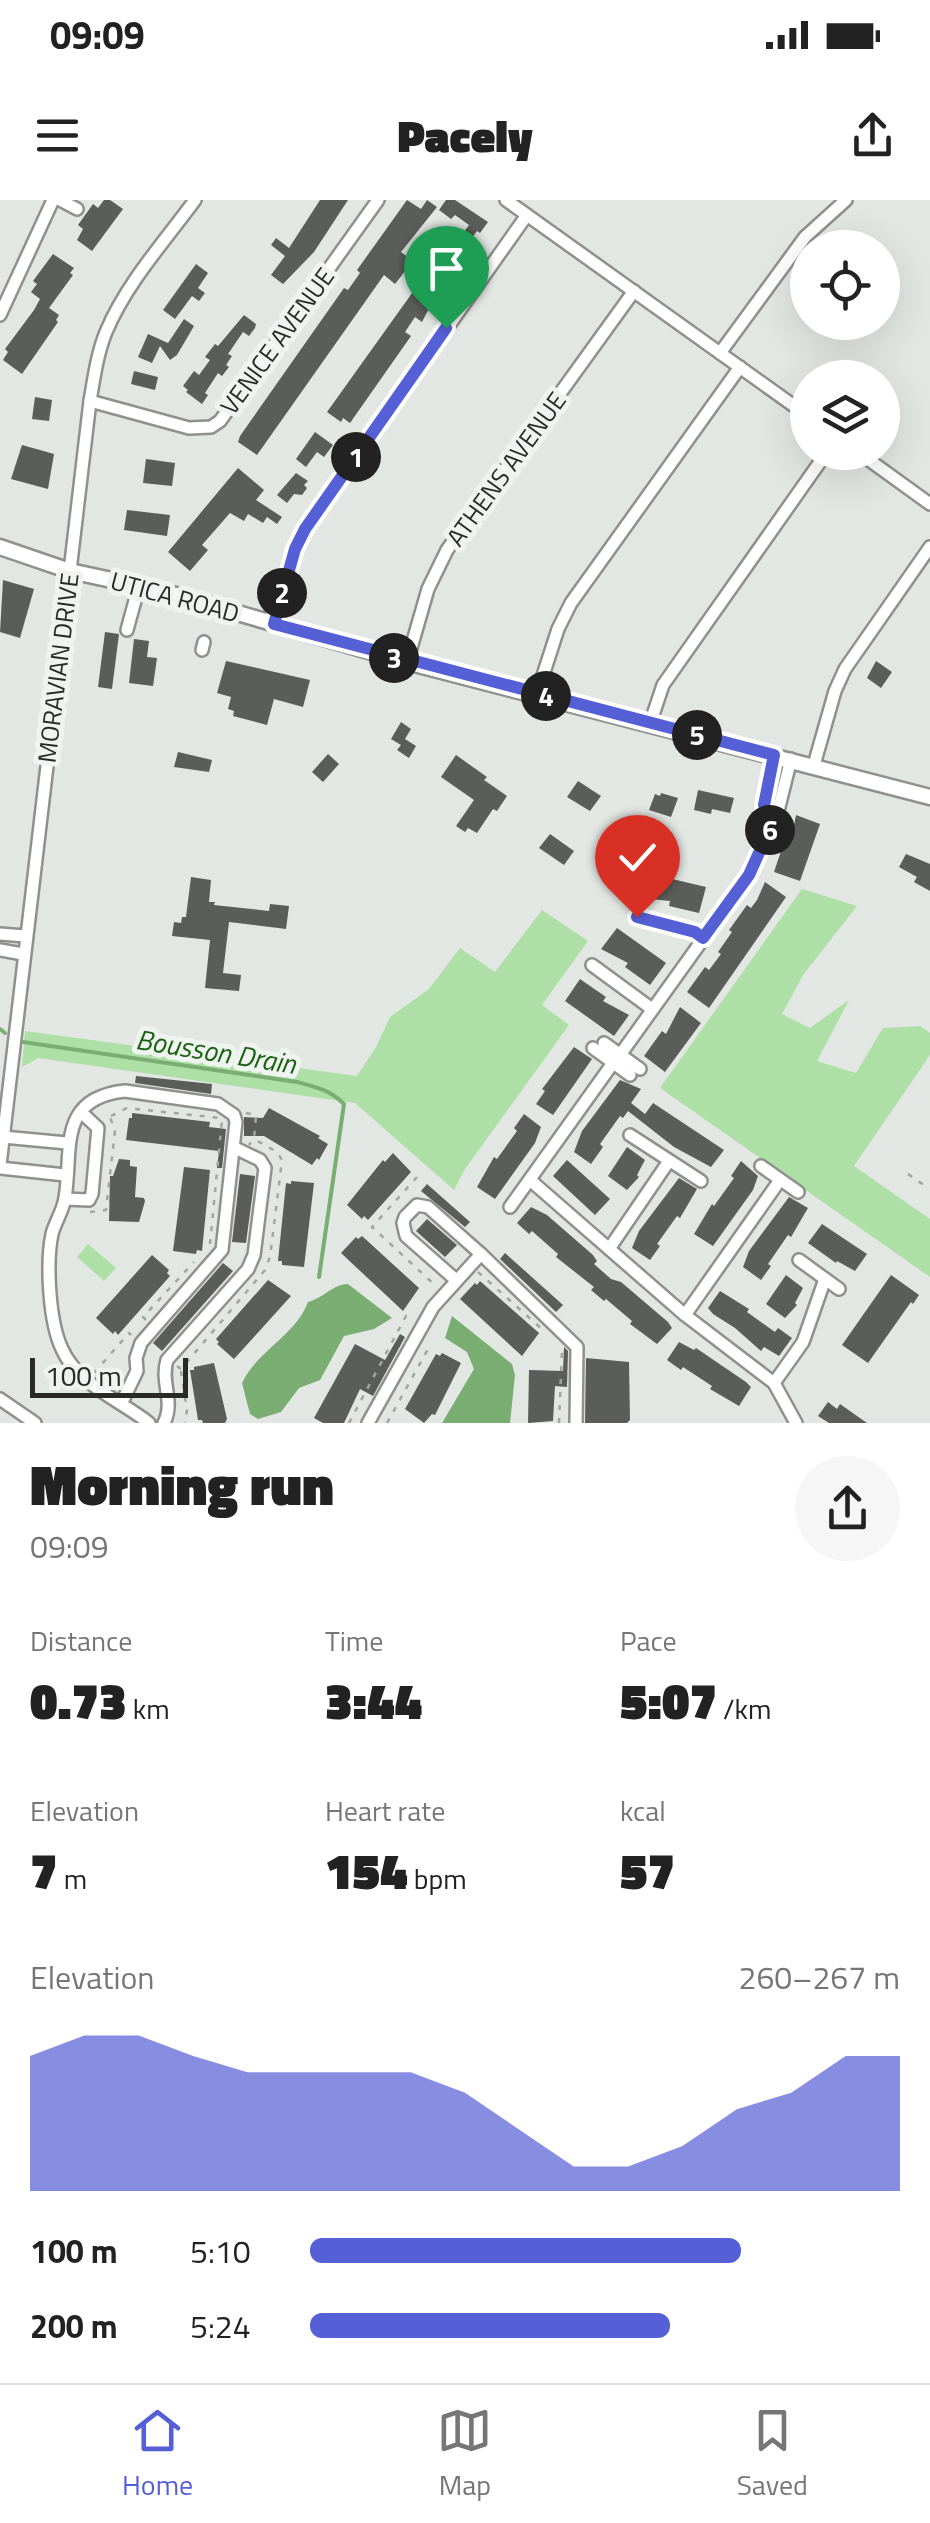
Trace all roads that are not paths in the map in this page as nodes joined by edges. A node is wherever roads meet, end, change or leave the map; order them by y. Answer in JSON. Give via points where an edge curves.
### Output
{"nodes":[{"id":1,"x":56,"y":200,"type":"edge"},
{"id":2,"x":194,"y":200,"type":"edge"},
{"id":3,"x":378,"y":200,"type":"edge"},
{"id":4,"x":506,"y":200,"type":"edge"},
{"id":5,"x":846,"y":200,"type":"edge"},
{"id":6,"x":77,"y":209,"type":"dead end"},
{"id":7,"x":527,"y":215,"type":"junction"},
{"id":8,"x":634,"y":291,"type":"junction"},
{"id":9,"x":0,"y":315,"type":"edge"},
{"id":10,"x":720,"y":353,"type":"junction"},
{"id":11,"x":740,"y":367,"type":"junction"},
{"id":12,"x":90,"y":402,"type":"junction"},
{"id":13,"x":790,"y":403,"type":"edge"},
{"id":14,"x":814,"y":470,"type":"edge"},
{"id":15,"x":883,"y":470,"type":"edge"},
{"id":16,"x":930,"y":504,"type":"edge"},
{"id":17,"x":0,"y":547,"type":"edge"},
{"id":18,"x":930,"y":547,"type":"edge"},
{"id":19,"x":70,"y":571,"type":"junction"},
{"id":20,"x":139,"y":586,"type":"junction"},
{"id":21,"x":274,"y":624,"type":"junction"},
{"id":22,"x":127,"y":630,"type":"dead end"},
{"id":23,"x":408,"y":662,"type":"junction"},
{"id":24,"x":537,"y":694,"type":"junction"},
{"id":25,"x":650,"y":724,"type":"junction"},
{"id":26,"x":774,"y":755,"type":"junction"},
{"id":27,"x":792,"y":759,"type":"junction"},
{"id":28,"x":814,"y":765,"type":"junction"},
{"id":29,"x":930,"y":798,"type":"edge"},
{"id":30,"x":772,"y":824,"type":"junction"},
{"id":31,"x":637,"y":917,"type":"dead end"},
{"id":32,"x":0,"y":934,"type":"edge"},
{"id":33,"x":25,"y":936,"type":"junction"},
{"id":34,"x":703,"y":938,"type":"junction"},
{"id":35,"x":0,"y":950,"type":"edge"},
{"id":36,"x":23,"y":954,"type":"junction"},
{"id":37,"x":592,"y":965,"type":"dead end"},
{"id":38,"x":652,"y":1009,"type":"junction"},
{"id":39,"x":598,"y":1046,"type":"dead end"},
{"id":40,"x":616,"y":1059,"type":"junction"},
{"id":41,"x":635,"y":1072,"type":"dead end"},
{"id":42,"x":82,"y":1113,"type":"junction"},
{"id":43,"x":630,"y":1136,"type":"dead end"},
{"id":44,"x":3,"y":1137,"type":"junction"},
{"id":45,"x":67,"y":1144,"type":"junction"},
{"id":46,"x":241,"y":1148,"type":"junction"},
{"id":47,"x":669,"y":1160,"type":"junction"},
{"id":48,"x":760,"y":1166,"type":"dead end"},
{"id":49,"x":0,"y":1167,"type":"edge"},
{"id":50,"x":65,"y":1176,"type":"junction"},
{"id":51,"x":530,"y":1180,"type":"junction"},
{"id":52,"x":780,"y":1180,"type":"junction"},
{"id":53,"x":701,"y":1182,"type":"dead end"},
{"id":54,"x":798,"y":1192,"type":"dead end"},
{"id":55,"x":65,"y":1199,"type":"junction"},
{"id":56,"x":510,"y":1206,"type":"dead end"},
{"id":57,"x":609,"y":1249,"type":"junction"},
{"id":58,"x":481,"y":1254,"type":"junction"},
{"id":59,"x":799,"y":1260,"type":"dead end"},
{"id":60,"x":825,"y":1279,"type":"junction"},
{"id":61,"x":456,"y":1280,"type":"junction"},
{"id":62,"x":840,"y":1289,"type":"dead end"},
{"id":63,"x":685,"y":1315,"type":"junction"},
{"id":64,"x":774,"y":1382,"type":"junction"},
{"id":65,"x":0,"y":1399,"type":"edge"},
{"id":66,"x":122,"y":1402,"type":"junction"},
{"id":67,"x":35,"y":1423,"type":"edge"},
{"id":68,"x":148,"y":1423,"type":"edge"},
{"id":69,"x":164,"y":1423,"type":"edge"},
{"id":70,"x":368,"y":1423,"type":"edge"},
{"id":71,"x":576,"y":1423,"type":"edge"},
{"id":72,"x":796,"y":1423,"type":"edge"}],
"edges":[{"from":1,"to":6,"type":"street"},
{"from":1,"to":9,"type":"street"},
{"from":2,"to":12,"type":"street","name":"MORAVIAN DRIVE","via":[[113,318]]},
{"from":3,"to":12,"type":"street","name":"VENICE AVENUE","via":[[220,421],[188,428]]},
{"from":4,"to":7,"type":"street"},
{"from":5,"to":10,"type":"street","via":[[805,238]]},
{"from":7,"to":8,"type":"street"},
{"from":7,"to":21,"type":"street","via":[[305,529]]},
{"from":8,"to":10,"type":"street"},
{"from":8,"to":23,"type":"street","name":"ATHENS AVENUE","via":[[447,550],[428,589]]},
{"from":10,"to":11,"type":"street"},
{"from":11,"to":13,"type":"street"},
{"from":11,"to":24,"type":"street","via":[[571,603]]},
{"from":12,"to":19,"type":"street","name":"MORAVIAN DRIVE"},
{"from":14,"to":25,"type":"street","via":[[662,685]]},
{"from":15,"to":16,"type":"street"},
{"from":17,"to":19,"type":"main road","name":"UTICA ROAD"},
{"from":18,"to":28,"type":"street","via":[[845,669]]},
{"from":19,"to":20,"type":"main road","name":"UTICA ROAD"},
{"from":19,"to":33,"type":"street","name":"MORAVIAN DRIVE"},
{"from":20,"to":21,"type":"main road","name":"UTICA ROAD"},
{"from":20,"to":22,"type":"street"},
{"from":21,"to":23,"type":"main road","name":"UTICA ROAD"},
{"from":23,"to":24,"type":"main road","name":"UTICA ROAD"},
{"from":24,"to":25,"type":"main road","name":"UTICA ROAD"},
{"from":25,"to":26,"type":"main road","name":"UTICA ROAD"},
{"from":26,"to":27,"type":"main road","name":"UTICA ROAD"},
{"from":26,"to":30,"type":"street","via":[[764,805]]},
{"from":27,"to":28,"type":"main road","name":"UTICA ROAD"},
{"from":27,"to":30,"type":"street"},
{"from":28,"to":29,"type":"main road","name":"UTICA ROAD"},
{"from":30,"to":34,"type":"street","via":[[749,875]]},
{"from":31,"to":34,"type":"street"},
{"from":32,"to":33,"type":"street"},
{"from":33,"to":36,"type":"street","name":"MORAVIAN DRIVE"},
{"from":34,"to":38,"type":"street"},
{"from":35,"to":36,"type":"street"},
{"from":36,"to":44,"type":"street","name":"MORAVIAN DRIVE"},
{"from":37,"to":38,"type":"street"},
{"from":38,"to":40,"type":"street"},
{"from":39,"to":40,"type":"street"},
{"from":40,"to":41,"type":"street"},
{"from":40,"to":51,"type":"street"},
{"from":42,"to":45,"type":"street"},
{"from":42,"to":46,"type":"street","via":[[104,1095],[125,1091],[218,1104],[234,1114]]},
{"from":42,"to":55,"type":"street","via":[[98,1128],[92,1194],[83,1201]]},
{"from":43,"to":47,"type":"street"},
{"from":44,"to":45,"type":"street"},
{"from":44,"to":49,"type":"street","name":"MORAVIAN DRIVE"},
{"from":45,"to":50,"type":"street"},
{"from":46,"to":66,"type":"street","via":[[222,1250],[141,1343]]},
{"from":46,"to":69,"type":"street","via":[[265,1168],[254,1255],[167,1360],[171,1409]]},
{"from":47,"to":53,"type":"street"},
{"from":47,"to":57,"type":"street"},
{"from":48,"to":52,"type":"street"},
{"from":49,"to":50,"type":"street"},
{"from":50,"to":55,"type":"street"},
{"from":51,"to":56,"type":"street"},
{"from":51,"to":57,"type":"street"},
{"from":52,"to":54,"type":"street"},
{"from":52,"to":63,"type":"street"},
{"from":55,"to":66,"type":"street","via":[[51,1241],[56,1333],[80,1375]]},
{"from":57,"to":63,"type":"street"},
{"from":58,"to":61,"type":"street"},
{"from":58,"to":61,"type":"street","via":[[428,1207],[412,1209],[402,1224],[406,1236]]},
{"from":58,"to":71,"type":"street","via":[[577,1347]]},
{"from":59,"to":60,"type":"street"},
{"from":60,"to":62,"type":"street"},
{"from":60,"to":64,"type":"street","via":[[800,1350]]},
{"from":61,"to":70,"type":"street","via":[[433,1307]]},
{"from":63,"to":64,"type":"street"},
{"from":64,"to":72,"type":"street"},
{"from":65,"to":67,"type":"street"},
{"from":66,"to":68,"type":"street"}]}
